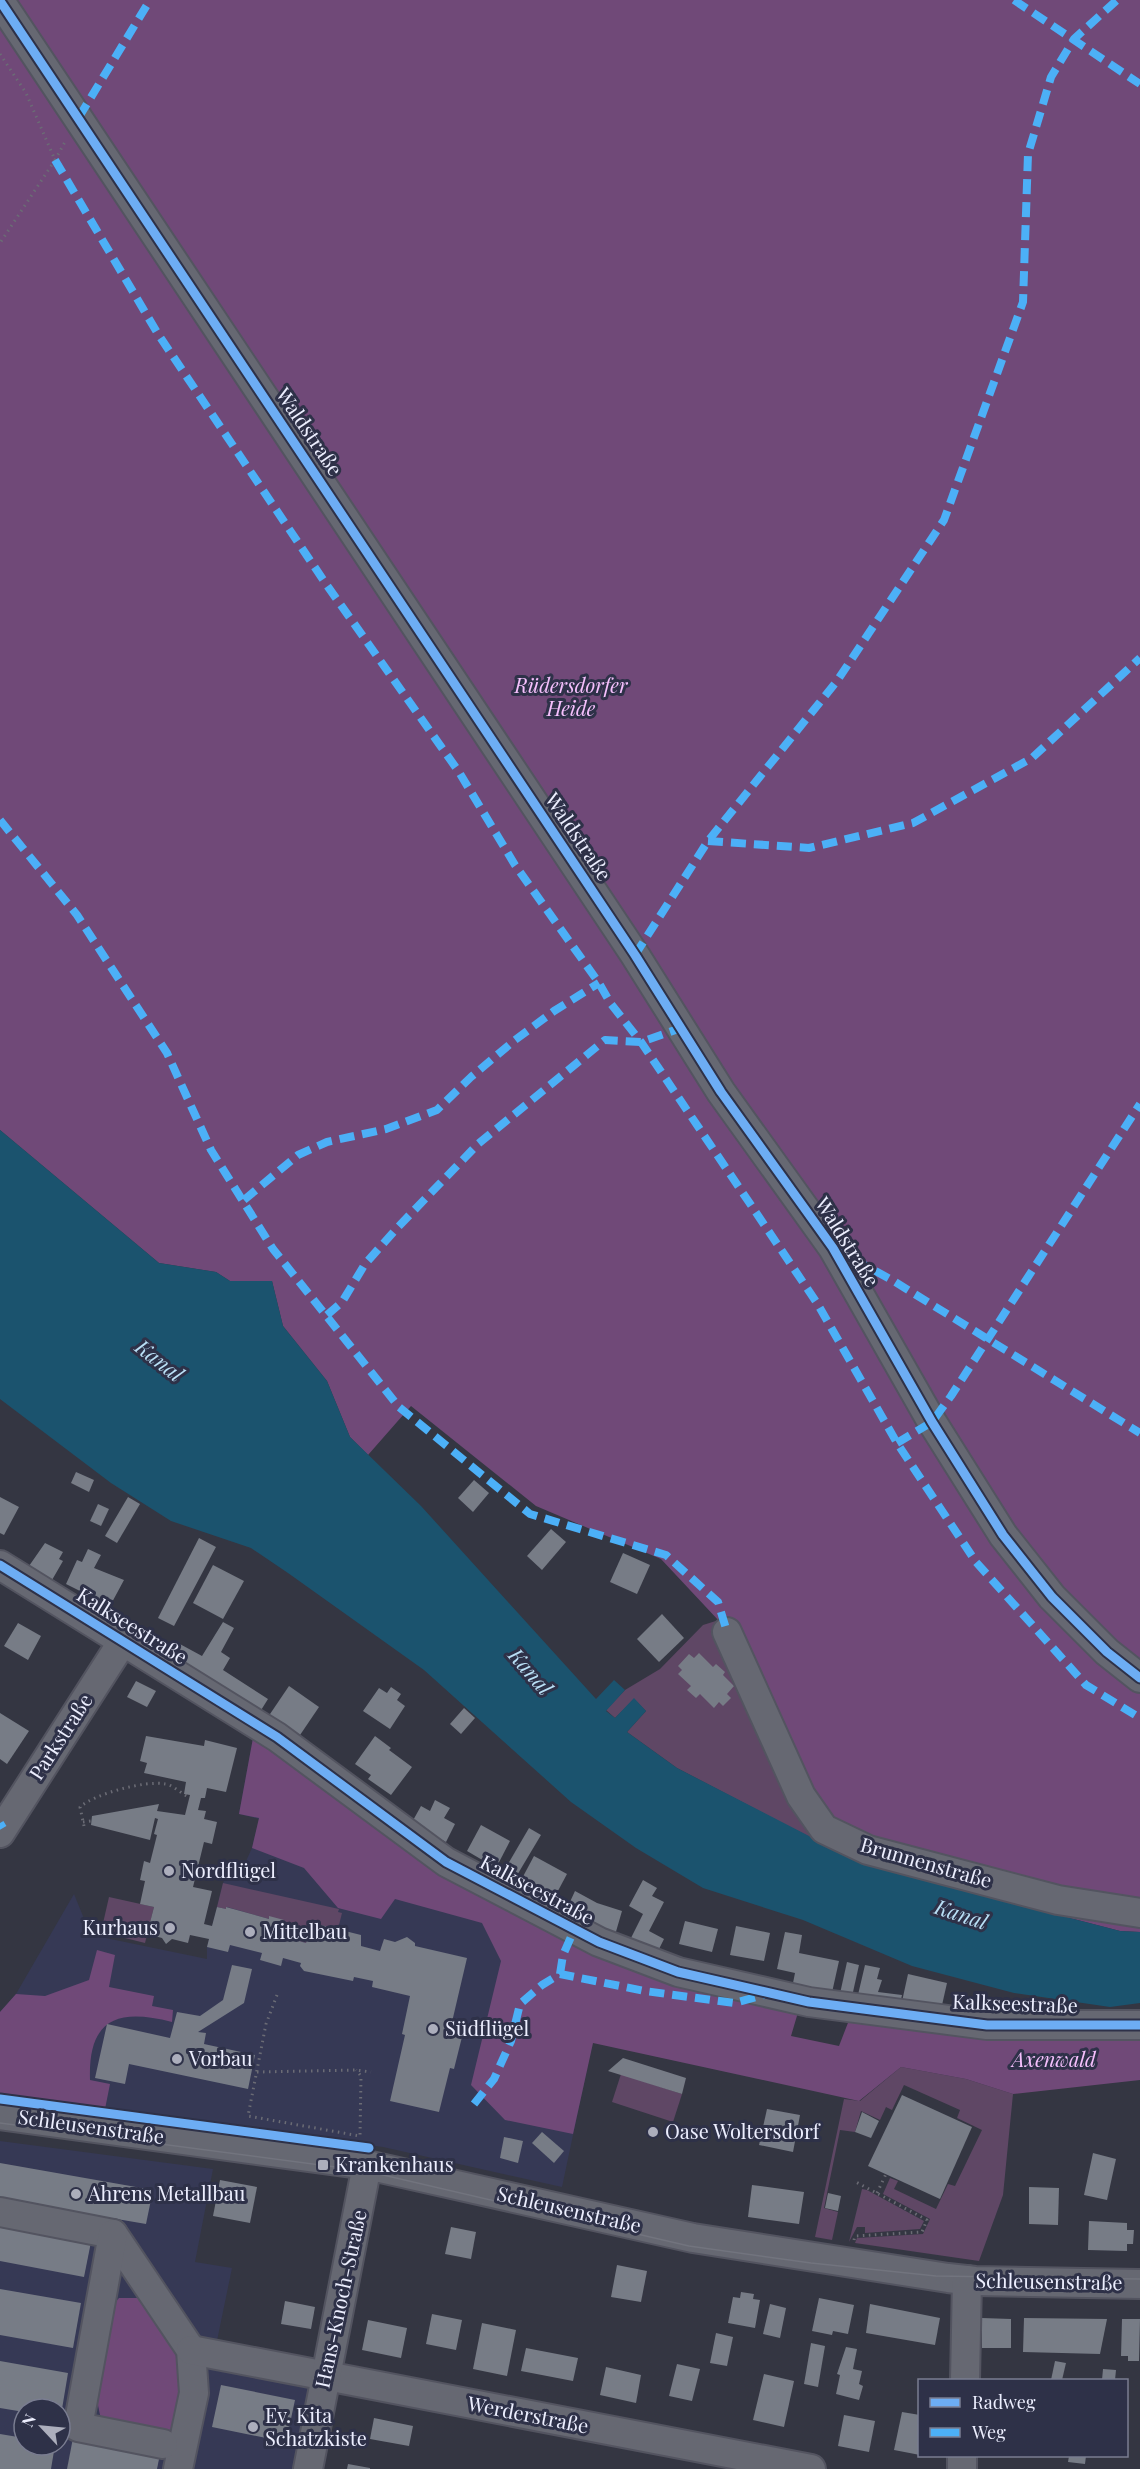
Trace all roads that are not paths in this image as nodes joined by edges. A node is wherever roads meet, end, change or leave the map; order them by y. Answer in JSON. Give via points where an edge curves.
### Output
{"nodes":[{"id":1,"x":0,"y":1,"type":"edge"},
{"id":2,"x":0,"y":1565,"type":"edge"},
{"id":3,"x":727,"y":1632,"type":"dead end"},
{"id":4,"x":123,"y":1641,"type":"junction"},
{"id":5,"x":1140,"y":1678,"type":"edge"},
{"id":6,"x":0,"y":1833,"type":"edge"},
{"id":7,"x":1140,"y":1912,"type":"edge"},
{"id":8,"x":1140,"y":2025,"type":"edge"},
{"id":9,"x":0,"y":2115,"type":"edge"},
{"id":10,"x":368,"y":2164,"type":"junction"},
{"id":11,"x":0,"y":2212,"type":"edge"},
{"id":12,"x":113,"y":2234,"type":"junction"},
{"id":13,"x":968,"y":2280,"type":"junction"},
{"id":14,"x":1140,"y":2284,"type":"edge"},
{"id":15,"x":191,"y":2350,"type":"junction"},
{"id":16,"x":325,"y":2376,"type":"junction"},
{"id":17,"x":965,"y":2379,"type":"edge"},
{"id":18,"x":163,"y":2444,"type":"dead end"},
{"id":19,"x":178,"y":2469,"type":"edge"},
{"id":20,"x":308,"y":2469,"type":"edge"},
{"id":21,"x":811,"y":2469,"type":"edge"}],
"edges":[{"from":1,"to":5,"type":"street","name":"Waldstraße","via":[[635,955],[721,1092],[833,1248],[932,1422],[1003,1535],[1052,1598]]},
{"from":2,"to":4,"type":"street","name":"Kalkseestraße"},
{"from":3,"to":7,"type":"street","name":"Brunnenstraße","via":[[801,1796],[824,1829],[868,1850],[1047,1897]]},
{"from":4,"to":6,"type":"street","name":"Parkstraße"},
{"from":4,"to":8,"type":"street","name":"Kalkseestraße","via":[[277,1737],[446,1862],[591,1938],[678,1972],[809,2002],[987,2025]]},
{"from":9,"to":10,"type":"street","name":"Schleusenstraße"},
{"from":10,"to":13,"type":"street","name":"Schleusenstraße","via":[[693,2238]]},
{"from":10,"to":16,"type":"street","name":"Hans-Knoch-Straße"},
{"from":11,"to":12,"type":"street"},
{"from":12,"to":15,"type":"street"},
{"from":12,"to":18,"type":"street","via":[[78,2427]]},
{"from":13,"to":14,"type":"street","name":"Schleusenstraße"},
{"from":13,"to":17,"type":"street"},
{"from":15,"to":16,"type":"street","name":"Werderstraße"},
{"from":15,"to":19,"type":"street","via":[[194,2393]]},
{"from":16,"to":20,"type":"street","name":"Hans-Knoch-Straße"},
{"from":16,"to":21,"type":"street","name":"Werderstraße"}]}
